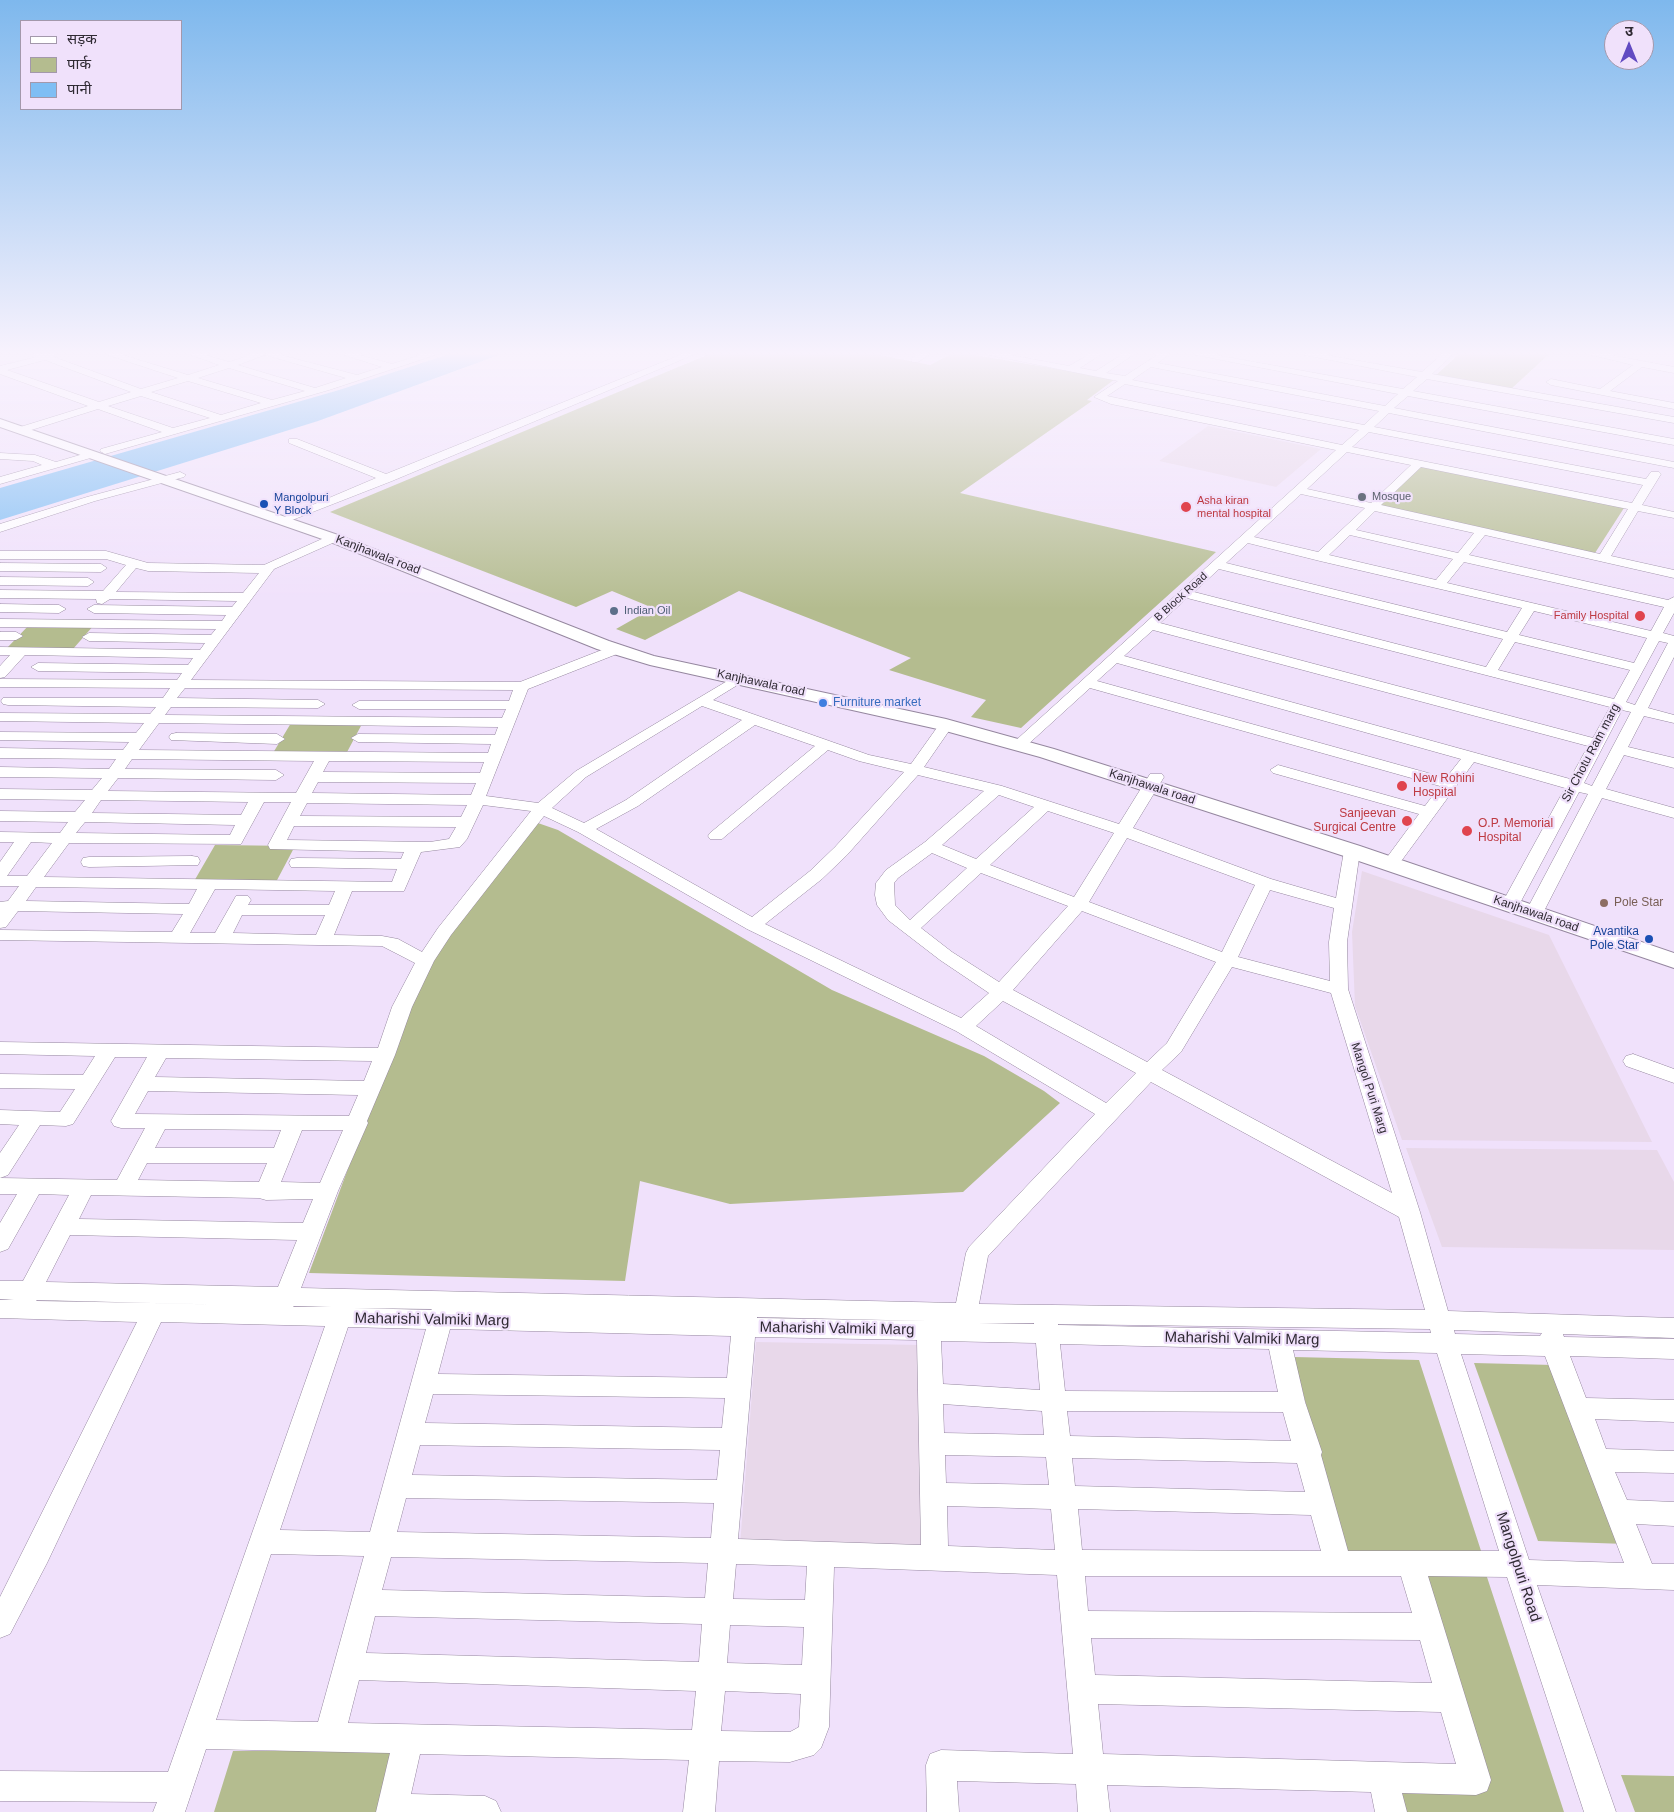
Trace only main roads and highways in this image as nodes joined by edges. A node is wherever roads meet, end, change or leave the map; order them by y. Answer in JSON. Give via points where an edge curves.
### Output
{"nodes":[{"id":1,"x":57,"y":440,"type":"edge"},
{"id":2,"x":289,"y":518,"type":"junction"},
{"id":3,"x":554,"y":620,"type":"junction"},
{"id":4,"x":1023,"y":742,"type":"junction"},
{"id":5,"x":1153,"y":782,"type":"junction"},
{"id":6,"x":1513,"y":901,"type":"junction"},
{"id":7,"x":1538,"y":909,"type":"junction"},
{"id":8,"x":1674,"y":949,"type":"edge"},
{"id":9,"x":1674,"y":961,"type":"edge"}],
"edges":[{"from":1,"to":2,"type":"main road","name":"Kanjhawala road"},
{"from":2,"to":3,"type":"main road","name":"Kanjhawala road","via":[[333,538]]},
{"from":2,"to":3,"type":"main road","name":"Kanjhawala road","via":[[402,553]]},
{"from":3,"to":4,"type":"main road","name":"Kanjhawala road","via":[[656,654]]},
{"from":3,"to":4,"type":"main road","name":"Kanjhawala road","via":[[650,660]]},
{"from":4,"to":5,"type":"main road","name":"Kanjhawala road"},
{"from":5,"to":6,"type":"main road","name":"Kanjhawala road","via":[[1352,851]]},
{"from":5,"to":6,"type":"main road","name":"Kanjhawala road","via":[[1396,856]]},
{"from":6,"to":7,"type":"main road","name":"Kanjhawala road"},
{"from":7,"to":8,"type":"main road","name":"Kanjhawala road"},
{"from":7,"to":9,"type":"main road","name":"Kanjhawala road"}]}
